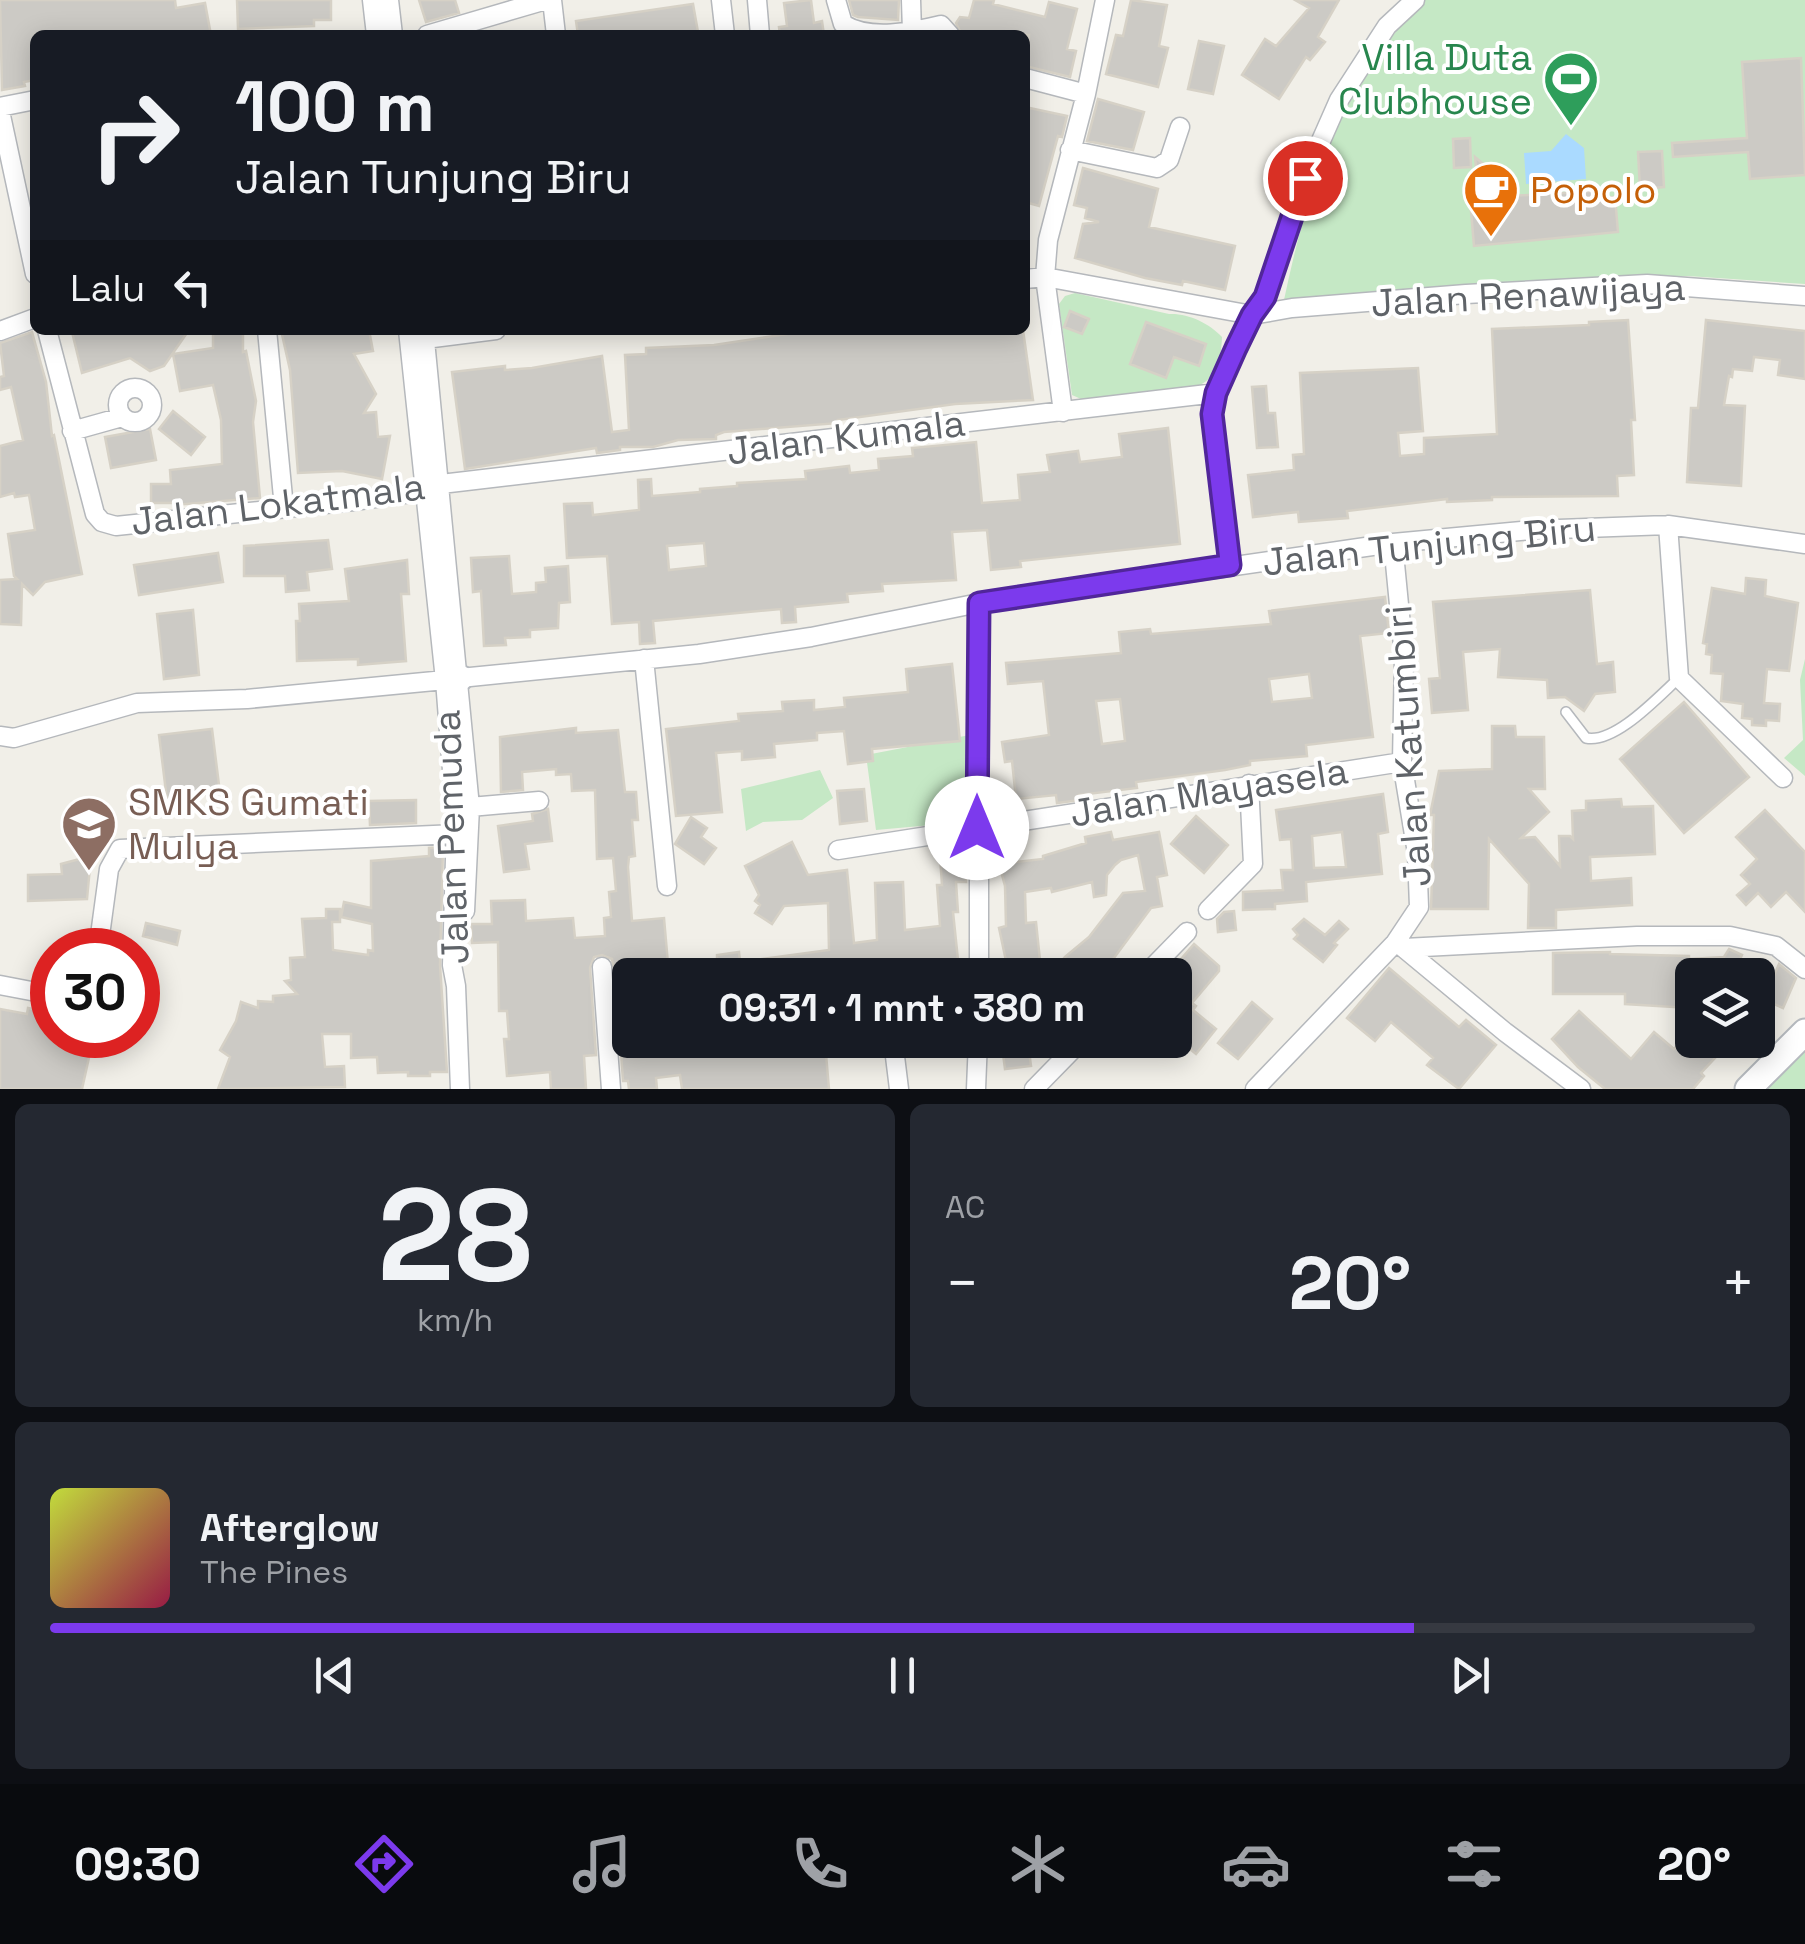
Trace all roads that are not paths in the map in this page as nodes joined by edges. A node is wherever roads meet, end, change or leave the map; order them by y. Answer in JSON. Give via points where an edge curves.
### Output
{"nodes":[{"id":1,"x":372,"y":0,"type":"edge"},
{"id":2,"x":388,"y":0,"type":"edge"},
{"id":3,"x":549,"y":0,"type":"edge"},
{"id":4,"x":721,"y":0,"type":"edge"},
{"id":5,"x":757,"y":0,"type":"edge"},
{"id":6,"x":836,"y":0,"type":"edge"},
{"id":7,"x":911,"y":0,"type":"edge"},
{"id":8,"x":1105,"y":0,"type":"edge"},
{"id":9,"x":1408,"y":2,"type":"edge"},
{"id":10,"x":375,"y":30,"type":"edge"},
{"id":11,"x":393,"y":30,"type":"edge"},
{"id":12,"x":444,"y":30,"type":"edge"},
{"id":13,"x":555,"y":30,"type":"edge"},
{"id":14,"x":725,"y":30,"type":"edge"},
{"id":15,"x":760,"y":30,"type":"edge"},
{"id":16,"x":860,"y":30,"type":"edge"},
{"id":17,"x":912,"y":30,"type":"edge"},
{"id":18,"x":922,"y":30,"type":"edge"},
{"id":19,"x":945,"y":30,"type":"edge"},
{"id":20,"x":1030,"y":79,"type":"edge"},
{"id":21,"x":1086,"y":94,"type":"junction"},
{"id":22,"x":30,"y":101,"type":"edge"},
{"id":23,"x":0,"y":109,"type":"edge"},
{"id":24,"x":1180,"y":128,"type":"dead end"},
{"id":25,"x":1070,"y":150,"type":"junction"},
{"id":26,"x":30,"y":226,"type":"edge"},
{"id":27,"x":1045,"y":277,"type":"junction"},
{"id":28,"x":1030,"y":278,"type":"edge"},
{"id":29,"x":1805,"y":296,"type":"edge"},
{"id":30,"x":1252,"y":315,"type":"junction"},
{"id":31,"x":30,"y":320,"type":"edge"},
{"id":32,"x":0,"y":331,"type":"edge"},
{"id":33,"x":48,"y":335,"type":"edge"},
{"id":34,"x":268,"y":335,"type":"edge"},
{"id":35,"x":419,"y":335,"type":"edge"},
{"id":36,"x":1216,"y":393,"type":"junction"},
{"id":37,"x":1063,"y":412,"type":"junction"},
{"id":38,"x":122,"y":417,"type":"dead end"},
{"id":39,"x":72,"y":431,"type":"junction"},
{"id":40,"x":475,"y":480,"type":"joint"},
{"id":41,"x":433,"y":487,"type":"junction"},
{"id":42,"x":284,"y":508,"type":"junction"},
{"id":43,"x":1668,"y":525,"type":"junction"},
{"id":44,"x":1394,"y":542,"type":"junction"},
{"id":45,"x":1805,"y":544,"type":"edge"},
{"id":46,"x":1230,"y":565,"type":"junction"},
{"id":47,"x":979,"y":603,"type":"junction"},
{"id":48,"x":644,"y":659,"type":"junction"},
{"id":49,"x":1679,"y":678,"type":"junction"},
{"id":50,"x":453,"y":679,"type":"junction"},
{"id":51,"x":1566,"y":712,"type":"dead end"},
{"id":52,"x":0,"y":736,"type":"edge"},
{"id":53,"x":1402,"y":762,"type":"junction"},
{"id":54,"x":1784,"y":778,"type":"dead end"},
{"id":55,"x":1249,"y":784,"type":"junction"},
{"id":56,"x":539,"y":800,"type":"dead end"},
{"id":57,"x":470,"y":808,"type":"junction"},
{"id":58,"x":977,"y":828,"type":"junction"},
{"id":59,"x":456,"y":834,"type":"junction"},
{"id":60,"x":838,"y":850,"type":"dead end"},
{"id":61,"x":666,"y":886,"type":"dead end"},
{"id":62,"x":1208,"y":910,"type":"dead end"},
{"id":63,"x":101,"y":928,"type":"edge"},
{"id":64,"x":1187,"y":932,"type":"dead end"},
{"id":65,"x":1400,"y":945,"type":"junction"},
{"id":66,"x":977,"y":958,"type":"edge"},
{"id":67,"x":1162,"y":958,"type":"edge"},
{"id":68,"x":602,"y":967,"type":"dead end"},
{"id":69,"x":1805,"y":969,"type":"edge"},
{"id":70,"x":0,"y":984,"type":"edge"},
{"id":71,"x":456,"y":986,"type":"junction"},
{"id":72,"x":30,"y":990,"type":"edge"},
{"id":73,"x":612,"y":1015,"type":"edge"},
{"id":74,"x":606,"y":1016,"type":"junction"},
{"id":75,"x":1805,"y":1032,"type":"edge"},
{"id":76,"x":895,"y":1058,"type":"edge"},
{"id":77,"x":980,"y":1058,"type":"edge"},
{"id":78,"x":1064,"y":1058,"type":"edge"},
{"id":79,"x":982,"y":1085,"type":"edge"},
{"id":80,"x":1260,"y":1087,"type":"edge"},
{"id":81,"x":460,"y":1089,"type":"edge"},
{"id":82,"x":611,"y":1089,"type":"edge"},
{"id":83,"x":899,"y":1089,"type":"edge"},
{"id":84,"x":1034,"y":1089,"type":"edge"},
{"id":85,"x":1581,"y":1089,"type":"edge"},
{"id":86,"x":1748,"y":1089,"type":"edge"}],
"edges":[{"from":1,"to":10,"type":"street"},
{"from":2,"to":11,"type":"street"},
{"from":3,"to":12,"type":"street"},
{"from":3,"to":13,"type":"street"},
{"from":4,"to":14,"type":"street"},
{"from":5,"to":15,"type":"street"},
{"from":6,"to":16,"type":"street","via":[[839,17]]},
{"from":7,"to":17,"type":"street"},
{"from":8,"to":21,"type":"street"},
{"from":9,"to":30,"type":"street","via":[[1339,100],[1265,297]]},
{"from":18,"to":19,"type":"street"},
{"from":20,"to":21,"type":"street"},
{"from":21,"to":25,"type":"street"},
{"from":22,"to":23,"type":"street"},
{"from":23,"to":26,"type":"street"},
{"from":24,"to":25,"type":"street","via":[[1169,160],[1158,168]]},
{"from":25,"to":27,"type":"street"},
{"from":27,"to":28,"type":"street","name":"Jalan Renawijaya"},
{"from":27,"to":30,"type":"street","name":"Jalan Renawijaya"},
{"from":27,"to":37,"type":"street"},
{"from":29,"to":30,"type":"street","name":"Jalan Renawijaya","via":[[1647,284]]},
{"from":30,"to":36,"type":"street"},
{"from":31,"to":32,"type":"street"},
{"from":33,"to":39,"type":"street","name":"Jalan Lokatmala"},
{"from":34,"to":42,"type":"street"},
{"from":35,"to":41,"type":"street","name":"Jalan Pemuda"},
{"from":36,"to":37,"type":"street","name":"Jalan Kumala"},
{"from":36,"to":46,"type":"street","via":[[1212,424]]},
{"from":37,"to":40,"type":"street","name":"Jalan Kumala"},
{"from":38,"to":39,"type":"street"},
{"from":39,"to":42,"type":"street","name":"Jalan Lokatmala","via":[[102,522],[116,526]]},
{"from":40,"to":41,"type":"street","name":"Jalan Lokatmala"},
{"from":41,"to":42,"type":"street","name":"Jalan Lokatmala"},
{"from":41,"to":50,"type":"street","name":"Jalan Pemuda"},
{"from":43,"to":44,"type":"street","name":"Jalan Tunjung Biru"},
{"from":43,"to":45,"type":"street","name":"Jalan Tunjung Biru"},
{"from":43,"to":49,"type":"street"},
{"from":44,"to":46,"type":"street","name":"Jalan Tunjung Biru"},
{"from":44,"to":53,"type":"street","name":"Jalan Katumbiri","via":[[1404,656]]},
{"from":46,"to":47,"type":"street","name":"Jalan Tunjung Biru"},
{"from":47,"to":48,"type":"street","name":"Jalan Tunjung Biru","via":[[811,637]]},
{"from":47,"to":58,"type":"street"},
{"from":48,"to":50,"type":"street","name":"Jalan Tunjung Biru"},
{"from":48,"to":61,"type":"street"},
{"from":49,"to":51,"type":"lane","via":[[1602,738],[1586,738]]},
{"from":49,"to":54,"type":"street"},
{"from":50,"to":52,"type":"street","name":"Jalan Tunjung Biru","via":[[137,704],[14,738]]},
{"from":50,"to":57,"type":"street","name":"Jalan Pemuda"},
{"from":50,"to":59,"type":"street","name":"Jalan Pemuda"},
{"from":53,"to":55,"type":"street","name":"Jalan Mayasela"},
{"from":53,"to":65,"type":"street","name":"Jalan Katumbiri","via":[[1420,881],[1419,906]]},
{"from":55,"to":58,"type":"street","name":"Jalan Mayasela"},
{"from":55,"to":62,"type":"street","via":[[1252,864]]},
{"from":56,"to":57,"type":"street"},
{"from":57,"to":71,"type":"street","name":"Jalan Pemuda"},
{"from":58,"to":60,"type":"street","name":"Jalan Mayasela"},
{"from":58,"to":66,"type":"street"},
{"from":59,"to":63,"type":"street","via":[[120,849],[109,868]]},
{"from":59,"to":71,"type":"street","name":"Jalan Pemuda"},
{"from":64,"to":67,"type":"street"},
{"from":65,"to":69,"type":"street","via":[[1730,936],[1776,946]]},
{"from":65,"to":80,"type":"street","name":"Jalan Katumbiri"},
{"from":65,"to":85,"type":"street"},
{"from":68,"to":74,"type":"street"},
{"from":70,"to":72,"type":"street"},
{"from":71,"to":81,"type":"street"},
{"from":73,"to":74,"type":"street"},
{"from":74,"to":82,"type":"street"},
{"from":75,"to":86,"type":"street"},
{"from":76,"to":83,"type":"street"},
{"from":77,"to":79,"type":"street"},
{"from":78,"to":84,"type":"street"}]}
